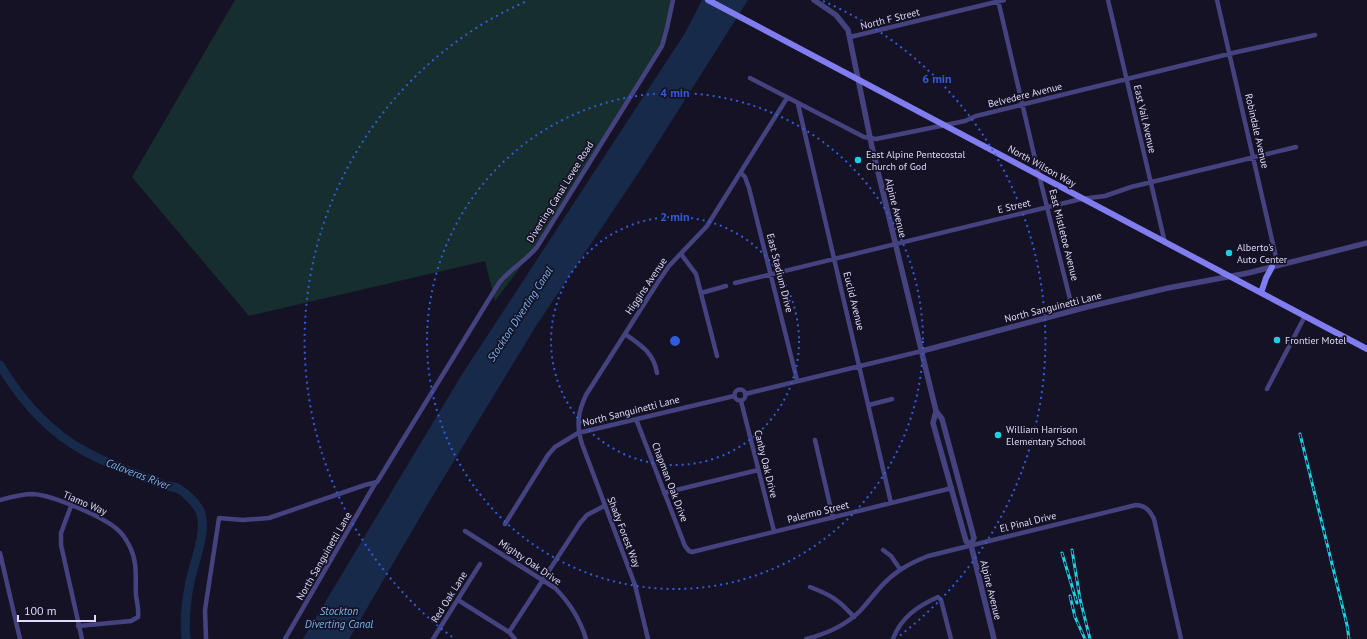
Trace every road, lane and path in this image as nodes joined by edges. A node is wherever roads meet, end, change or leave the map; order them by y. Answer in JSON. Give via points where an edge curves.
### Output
{"nodes":[{"id":1,"x":673,"y":0,"type":"edge"},
{"id":2,"x":708,"y":0,"type":"edge"},
{"id":3,"x":814,"y":0,"type":"edge"},
{"id":4,"x":1000,"y":0,"type":"edge"},
{"id":5,"x":1108,"y":0,"type":"edge"},
{"id":6,"x":1217,"y":0,"type":"edge"},
{"id":7,"x":1315,"y":36,"type":"dead end"},
{"id":8,"x":850,"y":37,"type":"junction"},
{"id":9,"x":1230,"y":54,"type":"junction"},
{"id":10,"x":750,"y":78,"type":"dead end"},
{"id":11,"x":856,"y":78,"type":"junction"},
{"id":12,"x":1126,"y":79,"type":"junction"},
{"id":13,"x":787,"y":98,"type":"junction"},
{"id":14,"x":798,"y":104,"type":"junction"},
{"id":15,"x":1023,"y":105,"type":"junction"},
{"id":16,"x":944,"y":125,"type":"junction"},
{"id":17,"x":870,"y":139,"type":"junction"},
{"id":18,"x":1296,"y":147,"type":"dead end"},
{"id":19,"x":1254,"y":157,"type":"junction"},
{"id":20,"x":740,"y":173,"type":"junction"},
{"id":21,"x":1040,"y":176,"type":"junction"},
{"id":22,"x":1151,"y":182,"type":"junction"},
{"id":23,"x":1081,"y":199,"type":"junction"},
{"id":24,"x":1048,"y":208,"type":"junction"},
{"id":25,"x":1165,"y":243,"type":"junction"},
{"id":26,"x":1367,"y":243,"type":"edge"},
{"id":27,"x":895,"y":244,"type":"junction"},
{"id":28,"x":681,"y":254,"type":"junction"},
{"id":29,"x":834,"y":259,"type":"junction"},
{"id":30,"x":1275,"y":267,"type":"junction"},
{"id":31,"x":771,"y":275,"type":"junction"},
{"id":32,"x":1231,"y":276,"type":"junction"},
{"id":33,"x":735,"y":283,"type":"dead end"},
{"id":34,"x":726,"y":286,"type":"dead end"},
{"id":35,"x":701,"y":292,"type":"junction"},
{"id":36,"x":1261,"y":293,"type":"junction"},
{"id":37,"x":1073,"y":311,"type":"junction"},
{"id":38,"x":1305,"y":316,"type":"junction"},
{"id":39,"x":625,"y":334,"type":"junction"},
{"id":40,"x":1367,"y":349,"type":"edge"},
{"id":41,"x":922,"y":351,"type":"junction"},
{"id":42,"x":717,"y":356,"type":"dead end"},
{"id":43,"x":860,"y":365,"type":"junction"},
{"id":44,"x":657,"y":374,"type":"dead end"},
{"id":45,"x":797,"y":380,"type":"junction"},
{"id":46,"x":1267,"y":389,"type":"dead end"},
{"id":47,"x":745,"y":394,"type":"junction"},
{"id":48,"x":734,"y":396,"type":"junction"},
{"id":49,"x":892,"y":399,"type":"dead end"},
{"id":50,"x":741,"y":401,"type":"junction"},
{"id":51,"x":869,"y":405,"type":"junction"},
{"id":52,"x":936,"y":411,"type":"junction"},
{"id":53,"x":636,"y":419,"type":"junction"},
{"id":54,"x":578,"y":433,"type":"junction"},
{"id":55,"x":815,"y":440,"type":"dead end"},
{"id":56,"x":758,"y":470,"type":"junction"},
{"id":57,"x":376,"y":482,"type":"junction"},
{"id":58,"x":952,"y":488,"type":"junction"},
{"id":59,"x":664,"y":493,"type":"junction"},
{"id":60,"x":0,"y":500,"type":"edge"},
{"id":61,"x":891,"y":503,"type":"junction"},
{"id":62,"x":71,"y":506,"type":"junction"},
{"id":63,"x":604,"y":506,"type":"junction"},
{"id":64,"x":833,"y":518,"type":"junction"},
{"id":65,"x":504,"y":524,"type":"dead end"},
{"id":66,"x":465,"y":531,"type":"dead end"},
{"id":67,"x":774,"y":532,"type":"junction"},
{"id":68,"x":971,"y":545,"type":"junction"},
{"id":69,"x":883,"y":550,"type":"dead end"},
{"id":70,"x":689,"y":551,"type":"joint"},
{"id":71,"x":0,"y":553,"type":"edge"},
{"id":72,"x":480,"y":564,"type":"dead end"},
{"id":73,"x":900,"y":570,"type":"junction"},
{"id":74,"x":543,"y":579,"type":"junction"},
{"id":75,"x":810,"y":587,"type":"dead end"},
{"id":76,"x":458,"y":600,"type":"junction"},
{"id":77,"x":854,"y":617,"type":"junction"},
{"id":78,"x":78,"y":626,"type":"junction"},
{"id":79,"x":509,"y":632,"type":"junction"},
{"id":80,"x":822,"y":637,"type":"edge"},
{"id":81,"x":20,"y":639,"type":"edge"},
{"id":82,"x":82,"y":639,"type":"edge"},
{"id":83,"x":206,"y":639,"type":"edge"},
{"id":84,"x":286,"y":639,"type":"edge"},
{"id":85,"x":433,"y":639,"type":"edge"},
{"id":86,"x":515,"y":639,"type":"edge"},
{"id":87,"x":586,"y":639,"type":"edge"},
{"id":88,"x":648,"y":639,"type":"edge"},
{"id":89,"x":806,"y":639,"type":"edge"},
{"id":90,"x":893,"y":639,"type":"edge"},
{"id":91,"x":951,"y":639,"type":"edge"},
{"id":92,"x":994,"y":639,"type":"edge"},
{"id":93,"x":1181,"y":639,"type":"edge"}],
"edges":[{"from":1,"to":57,"type":"street","name":"Diverting Canal Levee Road","via":[[662,46],[537,247],[498,283]]},
{"from":2,"to":11,"type":"main road","name":"North Wilson Way"},
{"from":3,"to":8,"type":"street","name":"Alpine Avenue","via":[[843,22]]},
{"from":4,"to":8,"type":"street","name":"North F Street"},
{"from":4,"to":15,"type":"street","name":"East Mistletoe Avenue"},
{"from":5,"to":12,"type":"street","name":"East Vail Avenue"},
{"from":6,"to":9,"type":"street","name":"Robindale Avenue"},
{"from":7,"to":9,"type":"street","name":"Belvedere Avenue"},
{"from":8,"to":11,"type":"street","name":"Alpine Avenue"},
{"from":9,"to":12,"type":"street","name":"Belvedere Avenue"},
{"from":9,"to":19,"type":"street","name":"Robindale Avenue"},
{"from":10,"to":13,"type":"street"},
{"from":11,"to":16,"type":"main road","name":"North Wilson Way"},
{"from":11,"to":17,"type":"street","name":"Alpine Avenue"},
{"from":12,"to":15,"type":"street","name":"Belvedere Avenue"},
{"from":12,"to":22,"type":"street","name":"East Vail Avenue"},
{"from":13,"to":14,"type":"street"},
{"from":13,"to":20,"type":"street","name":"Higgins Avenue"},
{"from":14,"to":17,"type":"street"},
{"from":14,"to":29,"type":"street","name":"Euclid Avenue"},
{"from":15,"to":16,"type":"street","name":"Belvedere Avenue"},
{"from":15,"to":21,"type":"street","name":"East Mistletoe Avenue"},
{"from":16,"to":17,"type":"street","name":"Belvedere Avenue"},
{"from":16,"to":21,"type":"main road","name":"North Wilson Way"},
{"from":17,"to":27,"type":"street","name":"Alpine Avenue"},
{"from":18,"to":19,"type":"street","name":"E Street"},
{"from":19,"to":22,"type":"street","name":"E Street"},
{"from":19,"to":30,"type":"street","name":"Robindale Avenue"},
{"from":20,"to":28,"type":"street","name":"Higgins Avenue","via":[[707,226]]},
{"from":20,"to":31,"type":"street","name":"East Stadium Drive","via":[[750,188]]},
{"from":21,"to":23,"type":"main road","name":"North Wilson Way"},
{"from":21,"to":24,"type":"street","name":"East Mistletoe Avenue"},
{"from":22,"to":23,"type":"street","name":"E Street","via":[[1105,196]]},
{"from":22,"to":25,"type":"street","name":"East Vail Avenue"},
{"from":23,"to":24,"type":"street","name":"E Street"},
{"from":23,"to":25,"type":"main road","name":"North Wilson Way"},
{"from":24,"to":27,"type":"street","name":"E Street"},
{"from":24,"to":37,"type":"street","name":"East Mistletoe Avenue"},
{"from":25,"to":32,"type":"main road","name":"North Wilson Way"},
{"from":26,"to":30,"type":"street","name":"North Sanguinetti Lane"},
{"from":27,"to":29,"type":"street","name":"E Street"},
{"from":27,"to":41,"type":"street","name":"Alpine Avenue"},
{"from":28,"to":35,"type":"street","via":[[696,274]]},
{"from":28,"to":39,"type":"street","name":"Higgins Avenue","via":[[658,282]]},
{"from":29,"to":31,"type":"street","name":"E Street"},
{"from":29,"to":43,"type":"street","name":"Euclid Avenue"},
{"from":30,"to":32,"type":"street","name":"North Sanguinetti Lane"},
{"from":30,"to":36,"type":"main road","via":[[1266,278]]},
{"from":31,"to":33,"type":"street","name":"E Street"},
{"from":31,"to":45,"type":"street","name":"East Stadium Drive"},
{"from":32,"to":36,"type":"main road","name":"North Wilson Way"},
{"from":32,"to":37,"type":"street","name":"North Sanguinetti Lane"},
{"from":34,"to":35,"type":"street"},
{"from":35,"to":42,"type":"street"},
{"from":36,"to":38,"type":"main road","name":"North Wilson Way"},
{"from":37,"to":41,"type":"street","name":"North Sanguinetti Lane"},
{"from":38,"to":40,"type":"main road","name":"North Wilson Way"},
{"from":38,"to":46,"type":"street"},
{"from":39,"to":44,"type":"street","via":[[648,351],[656,365]]},
{"from":39,"to":54,"type":"street","name":"Higgins Avenue","via":[[578,412]]},
{"from":41,"to":43,"type":"street","name":"North Sanguinetti Lane"},
{"from":41,"to":52,"type":"street","name":"Alpine Avenue"},
{"from":43,"to":45,"type":"street","name":"North Sanguinetti Lane"},
{"from":43,"to":51,"type":"street","name":"Euclid Avenue"},
{"from":45,"to":47,"type":"street","name":"North Sanguinetti Lane"},
{"from":47,"to":48,"type":"street","via":[[738,390]]},
{"from":47,"to":50,"type":"street"},
{"from":48,"to":50,"type":"street"},
{"from":48,"to":53,"type":"street","name":"North Sanguinetti Lane"},
{"from":49,"to":51,"type":"street"},
{"from":50,"to":56,"type":"street","name":"Canby Oak Drive"},
{"from":51,"to":61,"type":"street","name":"Euclid Avenue"},
{"from":52,"to":58,"type":"street","name":"Alpine Avenue","via":[[933,423]]},
{"from":52,"to":68,"type":"street","name":"Alpine Avenue","via":[[942,419],[963,494],[974,538]]},
{"from":53,"to":54,"type":"street","name":"North Sanguinetti Lane"},
{"from":53,"to":59,"type":"street","name":"Chapman Oak Drive"},
{"from":54,"to":63,"type":"street","name":"Shady Forest Way"},
{"from":54,"to":65,"type":"street","name":"North Sanguinetti Lane","via":[[555,447],[548,455]]},
{"from":55,"to":64,"type":"street"},
{"from":56,"to":59,"type":"street"},
{"from":56,"to":67,"type":"street","name":"Canby Oak Drive"},
{"from":57,"to":83,"type":"street","via":[[269,518],[219,518],[205,610]]},
{"from":57,"to":84,"type":"street","name":"North Sanguinetti Lane"},
{"from":58,"to":61,"type":"street","name":"Palermo Street"},
{"from":58,"to":68,"type":"street","name":"Alpine Avenue","via":[[966,541]]},
{"from":59,"to":70,"type":"street","name":"Chapman Oak Drive"},
{"from":60,"to":62,"type":"street","name":"Tiamo Way","via":[[33,494]]},
{"from":61,"to":64,"type":"street","name":"Palermo Street"},
{"from":62,"to":78,"type":"street","via":[[62,533],[61,545]]},
{"from":62,"to":78,"type":"street","name":"Tiamo Way","via":[[108,522],[127,541],[136,562],[136,595],[139,610],[138,617],[131,621]]},
{"from":63,"to":74,"type":"street","via":[[587,515],[580,523]]},
{"from":63,"to":88,"type":"street","name":"Shady Forest Way","via":[[635,585]]},
{"from":64,"to":67,"type":"street","name":"Palermo Street"},
{"from":66,"to":74,"type":"street","name":"Mighty Oak Drive"},
{"from":67,"to":70,"type":"street","name":"Palermo Street"},
{"from":68,"to":73,"type":"street","name":"El Pinal Drive","via":[[928,556]]},
{"from":68,"to":92,"type":"street","name":"Alpine Avenue"},
{"from":68,"to":93,"type":"street","name":"El Pinal Drive","via":[[1136,505],[1145,507],[1154,518]]},
{"from":69,"to":73,"type":"street","via":[[891,556]]},
{"from":71,"to":81,"type":"street"},
{"from":72,"to":76,"type":"street","name":"Red Oak Lane"},
{"from":73,"to":77,"type":"street","name":"El Pinal Drive","via":[[879,588]]},
{"from":74,"to":79,"type":"street"},
{"from":74,"to":87,"type":"street","name":"Mighty Oak Drive","via":[[565,597]]},
{"from":75,"to":77,"type":"street","via":[[842,602]]},
{"from":76,"to":79,"type":"street"},
{"from":76,"to":85,"type":"street","name":"Red Oak Lane"},
{"from":77,"to":80,"type":"street","name":"El Pinal Drive"},
{"from":78,"to":82,"type":"street"},
{"from":79,"to":86,"type":"street"},
{"from":80,"to":89,"type":"street","name":"El Pinal Drive"},
{"from":90,"to":91,"type":"street","via":[[900,624],[911,613],[938,597]]}]}
